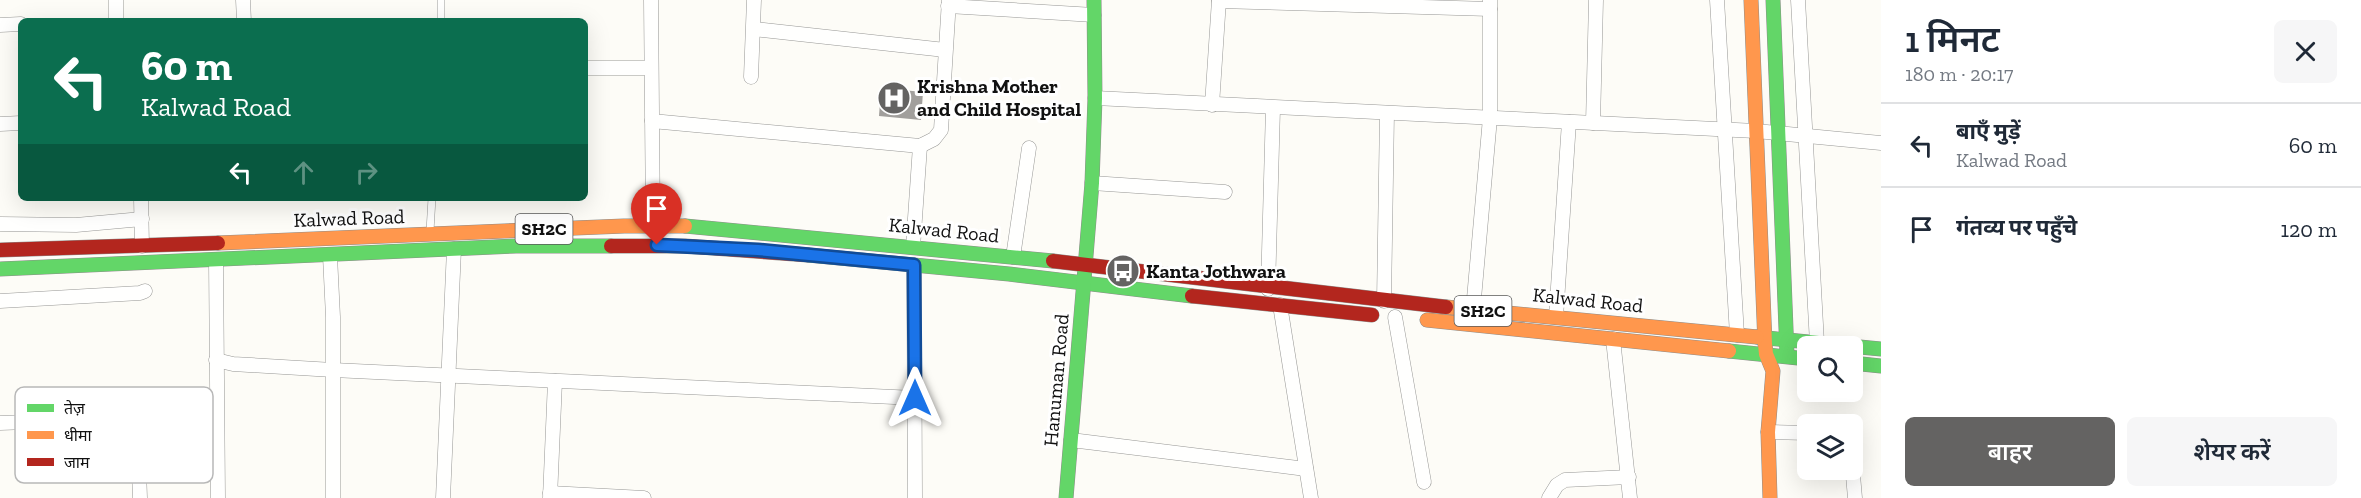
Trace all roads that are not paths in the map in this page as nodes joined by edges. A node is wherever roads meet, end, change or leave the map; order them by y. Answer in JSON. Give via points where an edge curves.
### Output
{"nodes":[{"id":1,"x":116,"y":0,"type":"edge"},
{"id":2,"x":243,"y":0,"type":"edge"},
{"id":3,"x":441,"y":0,"type":"edge"},
{"id":4,"x":651,"y":0,"type":"edge"},
{"id":5,"x":754,"y":0,"type":"edge"},
{"id":6,"x":1095,"y":0,"type":"edge"},
{"id":7,"x":1596,"y":0,"type":"edge"},
{"id":8,"x":1717,"y":0,"type":"edge"},
{"id":9,"x":1751,"y":0,"type":"edge"},
{"id":10,"x":1773,"y":0,"type":"edge"},
{"id":11,"x":1798,"y":0,"type":"edge"},
{"id":12,"x":1219,"y":1,"type":"edge"},
{"id":13,"x":948,"y":3,"type":"edge"},
{"id":14,"x":1490,"y":5,"type":"edge"},
{"id":15,"x":1094,"y":15,"type":"junction"},
{"id":16,"x":116,"y":18,"type":"edge"},
{"id":17,"x":244,"y":18,"type":"edge"},
{"id":18,"x":441,"y":18,"type":"edge"},
{"id":19,"x":0,"y":24,"type":"edge"},
{"id":20,"x":18,"y":24,"type":"edge"},
{"id":21,"x":754,"y":29,"type":"junction"},
{"id":22,"x":945,"y":50,"type":"junction"},
{"id":23,"x":651,"y":68,"type":"junction"},
{"id":24,"x":588,"y":69,"type":"edge"},
{"id":25,"x":751,"y":77,"type":"dead end"},
{"id":26,"x":1095,"y":98,"type":"junction"},
{"id":27,"x":1212,"y":105,"type":"junction"},
{"id":28,"x":1273,"y":108,"type":"junction"},
{"id":29,"x":1387,"y":113,"type":"junction"},
{"id":30,"x":1490,"y":118,"type":"junction"},
{"id":31,"x":652,"y":121,"type":"junction"},
{"id":32,"x":1569,"y":122,"type":"junction"},
{"id":33,"x":18,"y":123,"type":"edge"},
{"id":34,"x":1593,"y":123,"type":"junction"},
{"id":35,"x":0,"y":124,"type":"edge"},
{"id":36,"x":1724,"y":130,"type":"junction"},
{"id":37,"x":1756,"y":131,"type":"junction"},
{"id":38,"x":1779,"y":134,"type":"junction"},
{"id":39,"x":1805,"y":136,"type":"junction"},
{"id":40,"x":1881,"y":143,"type":"edge"},
{"id":41,"x":920,"y":146,"type":"junction"},
{"id":42,"x":1029,"y":148,"type":"dead end"},
{"id":43,"x":1092,"y":183,"type":"junction"},
{"id":44,"x":1225,"y":192,"type":"dead end"},
{"id":45,"x":141,"y":201,"type":"edge"},
{"id":46,"x":432,"y":201,"type":"edge"},
{"id":47,"x":142,"y":219,"type":"junction"},
{"id":48,"x":0,"y":224,"type":"edge"},
{"id":49,"x":653,"y":225,"type":"junction"},
{"id":50,"x":681,"y":226,"type":"junction"},
{"id":51,"x":430,"y":234,"type":"junction"},
{"id":52,"x":206,"y":244,"type":"junction"},
{"id":53,"x":142,"y":246,"type":"junction"},
{"id":54,"x":679,"y":246,"type":"junction"},
{"id":55,"x":913,"y":246,"type":"junction"},
{"id":56,"x":454,"y":249,"type":"junction"},
{"id":57,"x":0,"y":250,"type":"edge"},
{"id":58,"x":330,"y":255,"type":"junction"},
{"id":59,"x":1013,"y":257,"type":"junction"},
{"id":60,"x":211,"y":260,"type":"junction"},
{"id":61,"x":914,"y":265,"type":"junction"},
{"id":62,"x":1086,"y":266,"type":"junction"},
{"id":63,"x":0,"y":269,"type":"edge"},
{"id":64,"x":1084,"y":284,"type":"junction"},
{"id":65,"x":1268,"y":289,"type":"junction"},
{"id":66,"x":145,"y":291,"type":"dead end"},
{"id":67,"x":0,"y":301,"type":"edge"},
{"id":68,"x":1384,"y":301,"type":"junction"},
{"id":69,"x":1280,"y":305,"type":"junction"},
{"id":70,"x":1473,"y":310,"type":"junction"},
{"id":71,"x":1556,"y":317,"type":"junction"},
{"id":72,"x":1406,"y":318,"type":"junction"},
{"id":73,"x":1737,"y":335,"type":"junction"},
{"id":74,"x":1817,"y":336,"type":"edge"},
{"id":75,"x":1765,"y":338,"type":"junction"},
{"id":76,"x":1613,"y":339,"type":"junction"},
{"id":77,"x":1786,"y":340,"type":"junction"},
{"id":78,"x":1797,"y":341,"type":"edge"},
{"id":79,"x":1863,"y":347,"type":"edge"},
{"id":80,"x":1881,"y":349,"type":"edge"},
{"id":81,"x":1766,"y":354,"type":"junction"},
{"id":82,"x":1787,"y":357,"type":"junction"},
{"id":83,"x":1797,"y":358,"type":"edge"},
{"id":84,"x":216,"y":360,"type":"junction"},
{"id":85,"x":1863,"y":364,"type":"edge"},
{"id":86,"x":1881,"y":366,"type":"edge"},
{"id":87,"x":333,"y":370,"type":"junction"},
{"id":88,"x":1773,"y":371,"type":"junction"},
{"id":89,"x":448,"y":375,"type":"junction"},
{"id":90,"x":555,"y":381,"type":"junction"},
{"id":91,"x":915,"y":398,"type":"junction"},
{"id":92,"x":15,"y":422,"type":"edge"},
{"id":93,"x":0,"y":423,"type":"edge"},
{"id":94,"x":1768,"y":432,"type":"junction"},
{"id":95,"x":1797,"y":433,"type":"edge"},
{"id":96,"x":1071,"y":440,"type":"junction"},
{"id":97,"x":1306,"y":469,"type":"junction"},
{"id":98,"x":1629,"y":477,"type":"junction"},
{"id":99,"x":1853,"y":480,"type":"edge"},
{"id":100,"x":1424,"y":482,"type":"dead end"},
{"id":101,"x":139,"y":483,"type":"edge"},
{"id":102,"x":550,"y":496,"type":"edge"},
{"id":103,"x":140,"y":498,"type":"edge"},
{"id":104,"x":218,"y":498,"type":"edge"},
{"id":105,"x":333,"y":498,"type":"edge"},
{"id":106,"x":442,"y":498,"type":"edge"},
{"id":107,"x":644,"y":498,"type":"edge"},
{"id":108,"x":915,"y":498,"type":"edge"},
{"id":109,"x":1066,"y":498,"type":"edge"},
{"id":110,"x":1311,"y":498,"type":"edge"},
{"id":111,"x":1549,"y":498,"type":"edge"},
{"id":112,"x":1630,"y":498,"type":"edge"},
{"id":113,"x":1770,"y":498,"type":"edge"},
{"id":114,"x":1855,"y":498,"type":"edge"}],
"edges":[{"from":1,"to":16,"type":"street"},
{"from":2,"to":17,"type":"street"},
{"from":3,"to":18,"type":"lane"},
{"from":4,"to":23,"type":"street"},
{"from":5,"to":21,"type":"street"},
{"from":6,"to":15,"type":"main road","name":"Hanuman Road"},
{"from":7,"to":34,"type":"street"},
{"from":8,"to":36,"type":"street"},
{"from":9,"to":37,"type":"main road"},
{"from":10,"to":38,"type":"main road"},
{"from":11,"to":39,"type":"street"},
{"from":12,"to":14,"type":"street"},
{"from":12,"to":27,"type":"street"},
{"from":13,"to":15,"type":"street"},
{"from":13,"to":22,"type":"street"},
{"from":14,"to":30,"type":"street"},
{"from":15,"to":26,"type":"main road","name":"Hanuman Road"},
{"from":19,"to":20,"type":"street"},
{"from":21,"to":22,"type":"street"},
{"from":21,"to":25,"type":"street"},
{"from":22,"to":41,"type":"street","via":[[941,129],[934,139]]},
{"from":23,"to":24,"type":"street"},
{"from":23,"to":31,"type":"street"},
{"from":26,"to":27,"type":"street"},
{"from":26,"to":43,"type":"main road","name":"Hanuman Road"},
{"from":27,"to":28,"type":"street"},
{"from":28,"to":29,"type":"street"},
{"from":28,"to":65,"type":"street"},
{"from":29,"to":30,"type":"street"},
{"from":29,"to":68,"type":"street"},
{"from":30,"to":32,"type":"street"},
{"from":30,"to":70,"type":"street"},
{"from":31,"to":41,"type":"street"},
{"from":31,"to":49,"type":"street"},
{"from":32,"to":34,"type":"street"},
{"from":32,"to":71,"type":"street"},
{"from":33,"to":35,"type":"street"},
{"from":34,"to":36,"type":"street"},
{"from":36,"to":37,"type":"street"},
{"from":36,"to":73,"type":"street"},
{"from":37,"to":38,"type":"street"},
{"from":37,"to":75,"type":"main road"},
{"from":38,"to":39,"type":"street"},
{"from":38,"to":77,"type":"main road"},
{"from":39,"to":40,"type":"street"},
{"from":39,"to":74,"type":"street"},
{"from":41,"to":55,"type":"street"},
{"from":42,"to":59,"type":"street"},
{"from":43,"to":44,"type":"street"},
{"from":43,"to":62,"type":"main road","name":"Hanuman Road"},
{"from":45,"to":47,"type":"street"},
{"from":46,"to":51,"type":"lane"},
{"from":47,"to":48,"type":"street","via":[[76,225]]},
{"from":47,"to":53,"type":"street"},
{"from":49,"to":50,"type":"main road","name":"Kalwad Road","number":"SH2C"},
{"from":49,"to":51,"type":"main road","name":"Kalwad Road","number":"SH2C"},
{"from":50,"to":54,"type":"main road"},
{"from":50,"to":55,"type":"main road","name":"Kalwad Road","number":"SH2C"},
{"from":51,"to":52,"type":"main road","name":"Kalwad Road","number":"SH2C"},
{"from":52,"to":53,"type":"main road","name":"Kalwad Road","number":"SH2C"},
{"from":52,"to":60,"type":"main road"},
{"from":53,"to":57,"type":"main road","name":"Kalwad Road","number":"SH2C"},
{"from":54,"to":56,"type":"main road","name":"Kalwad Road","number":"SH2C"},
{"from":54,"to":61,"type":"main road","name":"Kalwad Road","number":"SH2C"},
{"from":55,"to":59,"type":"main road","name":"Kalwad Road","number":"SH2C"},
{"from":56,"to":58,"type":"main road","name":"Kalwad Road","number":"SH2C"},
{"from":56,"to":89,"type":"street"},
{"from":58,"to":60,"type":"main road","name":"Kalwad Road","number":"SH2C"},
{"from":58,"to":87,"type":"street"},
{"from":59,"to":62,"type":"main road","name":"Kalwad Road","number":"SH2C"},
{"from":60,"to":63,"type":"main road","name":"Kalwad Road","number":"SH2C"},
{"from":60,"to":84,"type":"street"},
{"from":61,"to":64,"type":"main road","name":"Kalwad Road","number":"SH2C"},
{"from":61,"to":91,"type":"street"},
{"from":62,"to":64,"type":"main road","name":"Hanuman Road"},
{"from":62,"to":65,"type":"main road","name":"Kalwad Road","number":"SH2C"},
{"from":64,"to":69,"type":"main road","name":"Kalwad Road","number":"SH2C"},
{"from":64,"to":96,"type":"main road","name":"Hanuman Road"},
{"from":65,"to":68,"type":"main road","name":"Kalwad Road","number":"SH2C"},
{"from":66,"to":67,"type":"street"},
{"from":68,"to":70,"type":"main road","name":"Kalwad Road","number":"SH2C"},
{"from":69,"to":72,"type":"main road","name":"Kalwad Road","number":"SH2C"},
{"from":69,"to":97,"type":"street"},
{"from":70,"to":71,"type":"main road","name":"Kalwad Road","number":"SH2C"},
{"from":71,"to":73,"type":"main road","name":"Kalwad Road","number":"SH2C"},
{"from":72,"to":76,"type":"main road","name":"Kalwad Road","number":"SH2C"},
{"from":72,"to":100,"type":"street"},
{"from":73,"to":75,"type":"main road","name":"Kalwad Road","number":"SH2C"},
{"from":75,"to":77,"type":"main road","name":"Kalwad Road","number":"SH2C"},
{"from":75,"to":81,"type":"main road"},
{"from":76,"to":81,"type":"main road","name":"Kalwad Road","number":"SH2C"},
{"from":76,"to":98,"type":"street"},
{"from":77,"to":78,"type":"main road","name":"Kalwad Road","number":"SH2C"},
{"from":77,"to":82,"type":"main road"},
{"from":79,"to":80,"type":"main road","name":"Kalwad Road","number":"SH2C"},
{"from":81,"to":82,"type":"main road","name":"Kalwad Road","number":"SH2C"},
{"from":81,"to":88,"type":"main road"},
{"from":82,"to":83,"type":"main road","name":"Kalwad Road","number":"SH2C"},
{"from":82,"to":88,"type":"main road"},
{"from":84,"to":87,"type":"street"},
{"from":84,"to":104,"type":"street"},
{"from":85,"to":86,"type":"main road"},
{"from":87,"to":89,"type":"street"},
{"from":87,"to":105,"type":"street"},
{"from":88,"to":94,"type":"main road"},
{"from":89,"to":90,"type":"street"},
{"from":89,"to":106,"type":"street"},
{"from":90,"to":91,"type":"street"},
{"from":90,"to":102,"type":"street"},
{"from":91,"to":108,"type":"street"},
{"from":92,"to":93,"type":"street"},
{"from":94,"to":95,"type":"street"},
{"from":94,"to":113,"type":"main road"},
{"from":96,"to":97,"type":"street"},
{"from":96,"to":109,"type":"main road","name":"Hanuman Road"},
{"from":97,"to":110,"type":"street"},
{"from":98,"to":111,"type":"street","via":[[1565,480]]},
{"from":98,"to":112,"type":"street"},
{"from":99,"to":114,"type":"street"},
{"from":101,"to":103,"type":"street"},
{"from":102,"to":107,"type":"street"}]}
